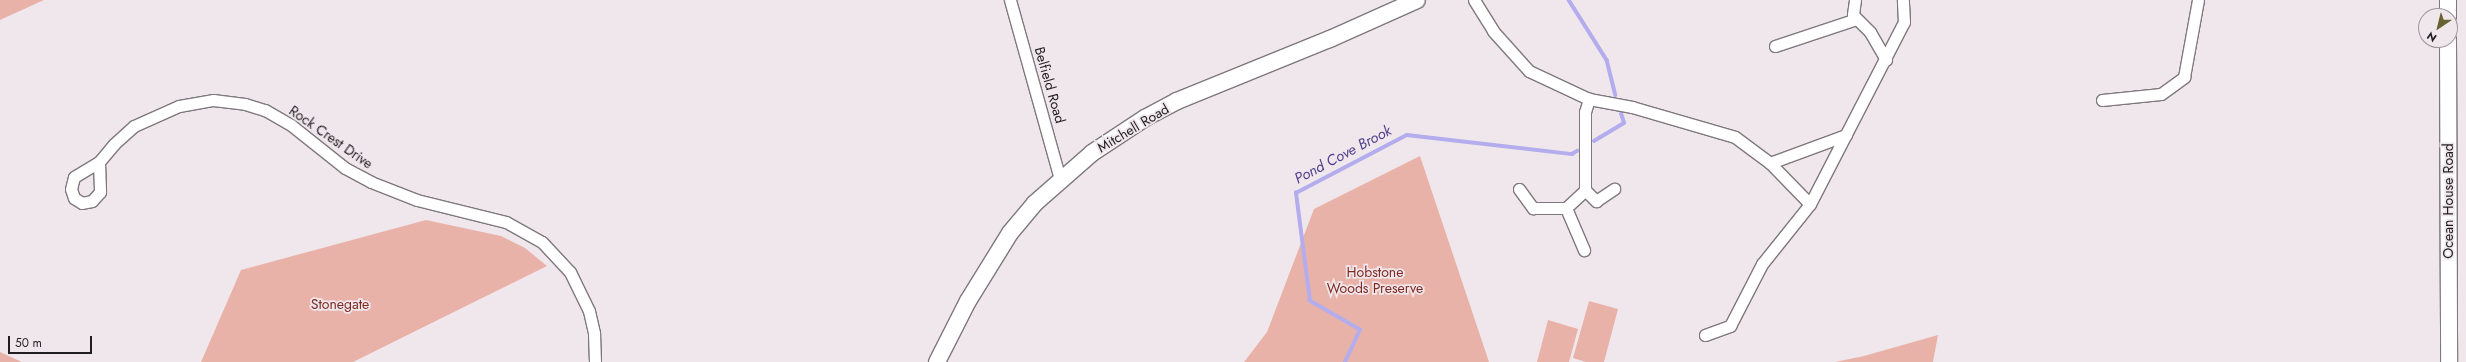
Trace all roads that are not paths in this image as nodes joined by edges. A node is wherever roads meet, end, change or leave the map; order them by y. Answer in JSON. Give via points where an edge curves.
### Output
{"nodes":[{"id":1,"x":1010,"y":0,"type":"edge"},
{"id":2,"x":1417,"y":0,"type":"edge"},
{"id":3,"x":1474,"y":0,"type":"edge"},
{"id":4,"x":1855,"y":0,"type":"edge"},
{"id":5,"x":1903,"y":0,"type":"edge"},
{"id":6,"x":2198,"y":0,"type":"edge"},
{"id":7,"x":1856,"y":19,"type":"junction"},
{"id":8,"x":1775,"y":46,"type":"dead end"},
{"id":9,"x":2448,"y":48,"type":"edge"},
{"id":10,"x":1886,"y":60,"type":"junction"},
{"id":11,"x":1589,"y":99,"type":"junction"},
{"id":12,"x":2102,"y":100,"type":"dead end"},
{"id":13,"x":1846,"y":135,"type":"junction"},
{"id":14,"x":99,"y":162,"type":"dead end"},
{"id":15,"x":1770,"y":163,"type":"junction"},
{"id":16,"x":1060,"y":179,"type":"junction"},
{"id":17,"x":1614,"y":189,"type":"dead end"},
{"id":18,"x":1519,"y":190,"type":"dead end"},
{"id":19,"x":1585,"y":190,"type":"junction"},
{"id":20,"x":1810,"y":204,"type":"junction"},
{"id":21,"x":1566,"y":208,"type":"junction"},
{"id":22,"x":1584,"y":250,"type":"dead end"},
{"id":23,"x":1705,"y":335,"type":"dead end"},
{"id":24,"x":596,"y":362,"type":"edge"},
{"id":25,"x":937,"y":362,"type":"edge"},
{"id":26,"x":2449,"y":362,"type":"edge"}],
"edges":[{"from":1,"to":16,"type":"street","name":"Belfield Road"},
{"from":2,"to":16,"type":"street","name":"Mitchell Road","via":[[1330,39],[1177,101],[1108,141]]},
{"from":3,"to":11,"type":"street","via":[[1493,31],[1529,71]]},
{"from":4,"to":7,"type":"street","via":[[1853,15]]},
{"from":5,"to":10,"type":"street","via":[[1904,22]]},
{"from":6,"to":12,"type":"street","via":[[2184,77],[2160,94]]},
{"from":7,"to":8,"type":"street"},
{"from":7,"to":10,"type":"street","via":[[1870,32]]},
{"from":9,"to":26,"type":"street","name":"Ocean House Road"},
{"from":10,"to":13,"type":"street"},
{"from":11,"to":15,"type":"street","via":[[1632,107],[1735,137]]},
{"from":11,"to":19,"type":"street","via":[[1585,112]]},
{"from":13,"to":15,"type":"street"},
{"from":13,"to":20,"type":"street"},
{"from":14,"to":24,"type":"street","name":"Rock Crest Drive","via":[[134,126],[179,106],[213,100],[245,104],[265,110],[291,126],[340,164],[371,182],[417,200],[506,222],[542,242],[557,256],[578,286],[591,318]]},
{"from":15,"to":20,"type":"street"},
{"from":16,"to":25,"type":"street","name":"Mitchell Road","via":[[1026,213],[999,249],[968,300]]},
{"from":17,"to":19,"type":"street","via":[[1596,202]]},
{"from":18,"to":21,"type":"street","via":[[1533,208]]},
{"from":19,"to":21,"type":"street"},
{"from":20,"to":23,"type":"street","via":[[1762,264],[1730,326]]},
{"from":21,"to":22,"type":"street"}]}
